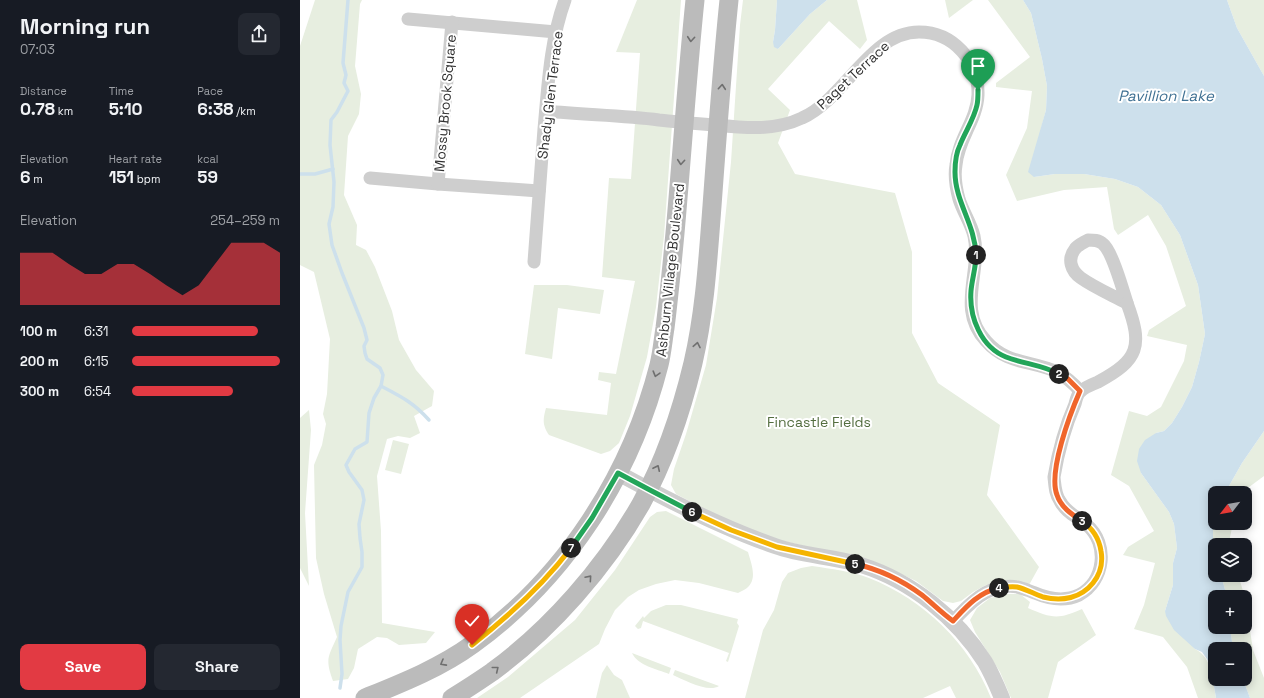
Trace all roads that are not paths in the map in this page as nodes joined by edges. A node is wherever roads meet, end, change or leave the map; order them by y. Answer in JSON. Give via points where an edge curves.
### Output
{"nodes":[{"id":1,"x":565,"y":0,"type":"edge"},
{"id":2,"x":695,"y":0,"type":"edge"},
{"id":3,"x":729,"y":0,"type":"edge"},
{"id":4,"x":408,"y":19,"type":"dead end"},
{"id":5,"x":452,"y":22,"type":"junction"},
{"id":6,"x":556,"y":32,"type":"junction"},
{"id":7,"x":546,"y":111,"type":"junction"},
{"id":8,"x":684,"y":123,"type":"junction"},
{"id":9,"x":718,"y":126,"type":"junction"},
{"id":10,"x":370,"y":178,"type":"dead end"},
{"id":11,"x":438,"y":184,"type":"junction"},
{"id":12,"x":540,"y":191,"type":"junction"},
{"id":13,"x":534,"y":262,"type":"dead end"},
{"id":14,"x":1127,"y":303,"type":"junction"},
{"id":15,"x":1080,"y":391,"type":"junction"},
{"id":16,"x":618,"y":473,"type":"junction"},
{"id":17,"x":648,"y":489,"type":"junction"},
{"id":18,"x":953,"y":621,"type":"junction"},
{"id":19,"x":365,"y":698,"type":"edge"},
{"id":20,"x":452,"y":698,"type":"edge"},
{"id":21,"x":1002,"y":698,"type":"edge"}],
"edges":[{"from":1,"to":6,"type":"street","name":"Shady Glen Terrace"},
{"from":2,"to":8,"type":"main road","name":"Ashburn Village Boulevard","one_way":true},
{"from":9,"to":3,"type":"main road","one_way":true},
{"from":4,"to":5,"type":"street","name":"Mossy Brook Square"},
{"from":5,"to":6,"type":"street","name":"Mossy Brook Square"},
{"from":5,"to":11,"type":"street","name":"Mossy Brook Square"},
{"from":6,"to":7,"type":"street","name":"Shady Glen Terrace"},
{"from":7,"to":8,"type":"street","name":"Paget Terrace"},
{"from":7,"to":12,"type":"street","name":"Shady Glen Terrace"},
{"from":8,"to":9,"type":"street","name":"Paget Terrace"},
{"from":8,"to":16,"type":"main road","name":"Ashburn Village Boulevard","one_way":true,"via":[[669,293],[659,363],[647,405],[627,457]]},
{"from":9,"to":15,"type":"street","name":"Paget Terrace","via":[[771,127],[802,119],[825,103],[884,43],[899,36],[918,32],[929,33],[957,46],[972,65],[978,90],[976,111],[959,146],[955,171],[956,186],[976,246],[971,294],[971,310],[975,324],[985,341],[997,352],[1005,357],[1058,373]]},
{"from":17,"to":9,"type":"main road","one_way":true,"via":[[676,422],[693,364],[708,256]]},
{"from":10,"to":11,"type":"street","name":"Mossy Brook Square"},
{"from":11,"to":12,"type":"street","name":"Mossy Brook Square"},
{"from":12,"to":13,"type":"street","name":"Shady Glen Terrace"},
{"from":14,"to":14,"type":"street","via":[[1109,250],[1101,242],[1092,240],[1079,245],[1070,258],[1073,270],[1080,278]]},
{"from":14,"to":15,"type":"street","via":[[1136,330],[1136,344],[1131,356],[1125,365],[1115,372]]},
{"from":15,"to":18,"type":"street","via":[[1067,422],[1056,469],[1055,487],[1065,509],[1087,525],[1099,542],[1102,562],[1095,580],[1080,594],[1061,600],[1043,597],[1017,587],[992,590],[971,602]]},
{"from":16,"to":17,"type":"street"},
{"from":16,"to":19,"type":"main road","name":"Ashburn Village Boulevard","one_way":true,"via":[[592,518],[557,566],[518,607],[472,645],[412,679]]},
{"from":17,"to":18,"type":"street","via":[[704,518],[777,547],[861,565],[886,574],[921,595]]},
{"from":20,"to":17,"type":"main road","one_way":true,"via":[[513,655],[565,606],[617,542]]},
{"from":18,"to":21,"type":"street","via":[[985,663]]}]}
